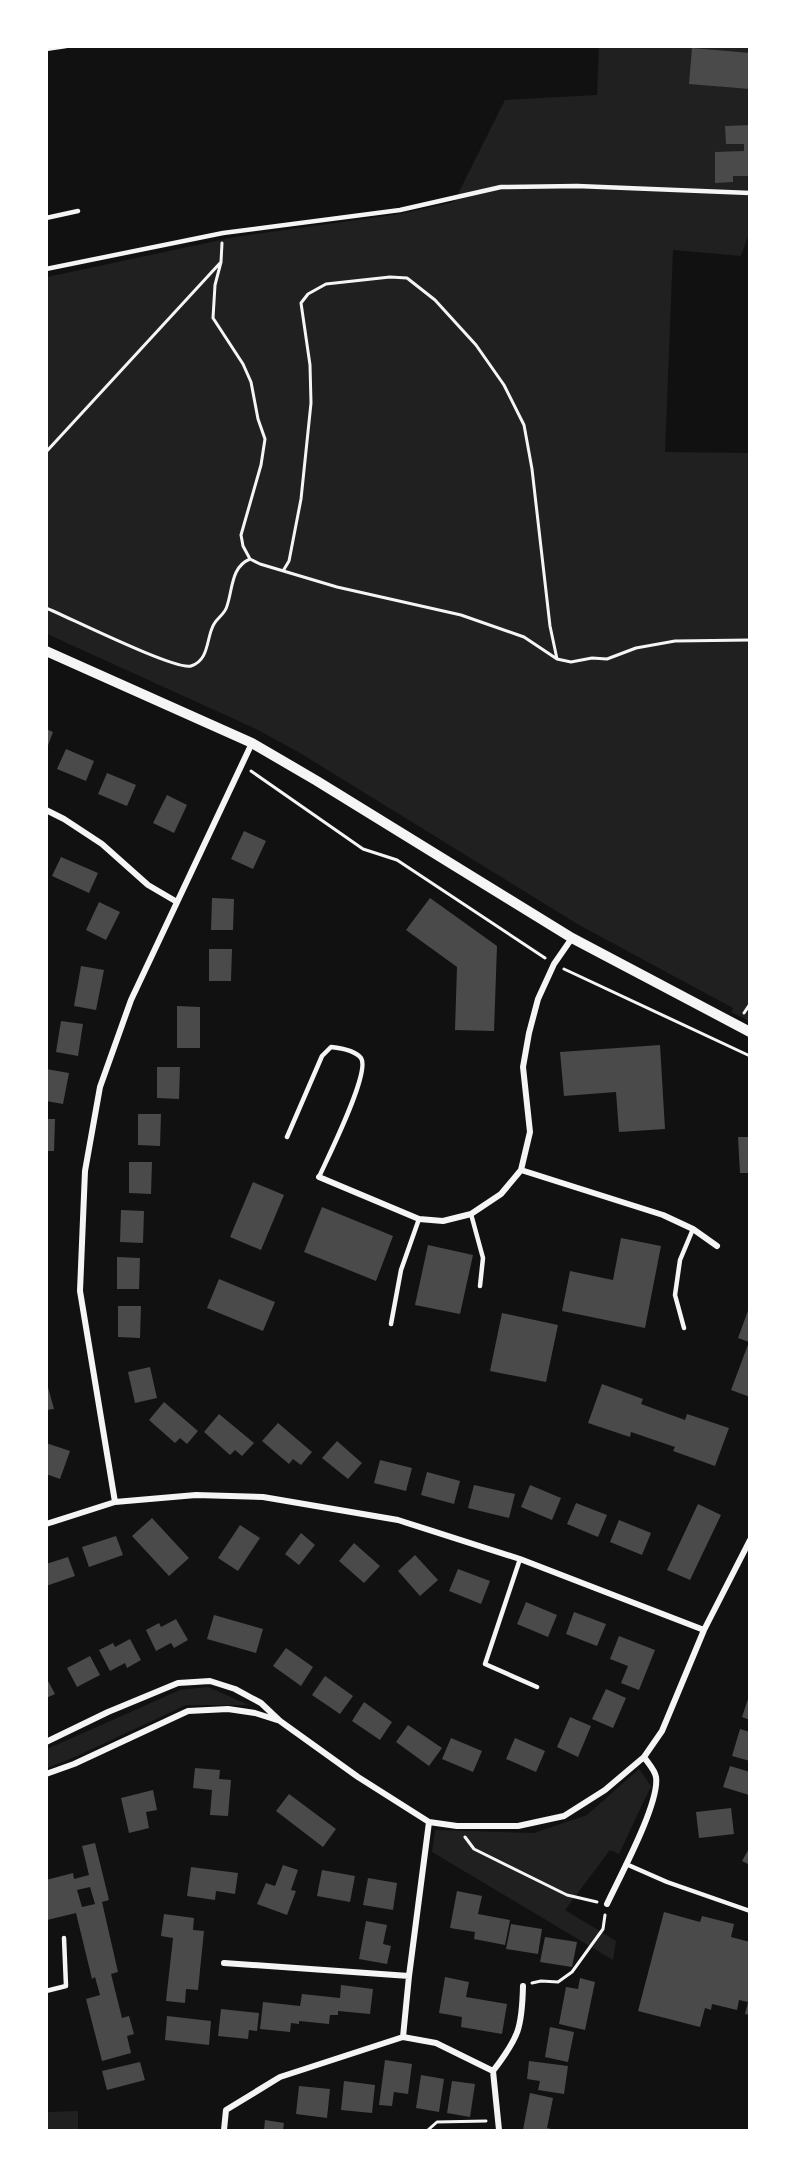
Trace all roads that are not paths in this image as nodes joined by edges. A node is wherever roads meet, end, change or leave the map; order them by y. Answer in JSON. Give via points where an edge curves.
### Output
{"nodes":[{"id":1,"x":66,"y":46,"type":"edge"},
{"id":2,"x":46,"y":49,"type":"edge"},
{"id":3,"x":750,"y":193,"type":"edge"},
{"id":4,"x":78,"y":211,"type":"dead end"},
{"id":5,"x":46,"y":218,"type":"edge"},
{"id":6,"x":46,"y":269,"type":"edge"},
{"id":7,"x":46,"y":651,"type":"edge"},
{"id":8,"x":252,"y":743,"type":"junction"},
{"id":9,"x":46,"y":810,"type":"edge"},
{"id":10,"x":177,"y":902,"type":"junction"},
{"id":11,"x":572,"y":938,"type":"junction"},
{"id":12,"x":750,"y":1032,"type":"edge"},
{"id":13,"x":287,"y":1137,"type":"dead end"},
{"id":14,"x":521,"y":1170,"type":"junction"},
{"id":15,"x":319,"y":1177,"type":"joint"},
{"id":16,"x":471,"y":1214,"type":"junction"},
{"id":17,"x":418,"y":1219,"type":"junction"},
{"id":18,"x":693,"y":1229,"type":"junction"},
{"id":19,"x":717,"y":1246,"type":"dead end"},
{"id":20,"x":480,"y":1286,"type":"dead end"},
{"id":21,"x":391,"y":1324,"type":"dead end"},
{"id":22,"x":684,"y":1328,"type":"dead end"},
{"id":23,"x":115,"y":1502,"type":"junction"},
{"id":24,"x":46,"y":1524,"type":"edge"},
{"id":25,"x":750,"y":1540,"type":"edge"},
{"id":26,"x":520,"y":1559,"type":"junction"},
{"id":27,"x":704,"y":1630,"type":"junction"},
{"id":28,"x":537,"y":1687,"type":"dead end"},
{"id":29,"x":280,"y":1721,"type":"junction"},
{"id":30,"x":46,"y":1742,"type":"edge"},
{"id":31,"x":644,"y":1757,"type":"junction"},
{"id":32,"x":46,"y":1774,"type":"edge"},
{"id":33,"x":429,"y":1822,"type":"junction"},
{"id":34,"x":626,"y":1864,"type":"junction"},
{"id":35,"x":607,"y":1904,"type":"road end"},
{"id":36,"x":750,"y":1911,"type":"edge"},
{"id":37,"x":64,"y":1938,"type":"dead end"},
{"id":38,"x":224,"y":1963,"type":"dead end"},
{"id":39,"x":409,"y":1976,"type":"junction"},
{"id":40,"x":523,"y":1986,"type":"road end"},
{"id":41,"x":46,"y":1991,"type":"edge"},
{"id":42,"x":403,"y":2037,"type":"junction"},
{"id":43,"x":493,"y":2071,"type":"junction"},
{"id":44,"x":224,"y":2130,"type":"edge"},
{"id":45,"x":499,"y":2130,"type":"edge"}],
"edges":[{"from":1,"to":2,"type":"lane"},
{"from":3,"to":6,"type":"lane","via":[[501,187],[400,210],[223,233]]},
{"from":4,"to":5,"type":"lane"},
{"from":7,"to":8,"type":"street"},
{"from":8,"to":10,"type":"street"},
{"from":8,"to":11,"type":"street"},
{"from":9,"to":10,"type":"street","via":[[102,844],[148,885]]},
{"from":10,"to":23,"type":"street","via":[[131,1000],[99,1088],[85,1171],[80,1291]]},
{"from":11,"to":12,"type":"street"},
{"from":11,"to":14,"type":"street","via":[[554,964],[538,999],[529,1033],[523,1067],[531,1132]]},
{"from":13,"to":15,"type":"lane","via":[[322,1056],[331,1047],[360,1056],[363,1070],[359,1086]]},
{"from":14,"to":16,"type":"street","via":[[501,1194]]},
{"from":14,"to":18,"type":"street","via":[[663,1215]]},
{"from":15,"to":17,"type":"street"},
{"from":16,"to":17,"type":"street","via":[[443,1221]]},
{"from":16,"to":20,"type":"lane","via":[[483,1258]]},
{"from":17,"to":21,"type":"lane","via":[[401,1270]]},
{"from":18,"to":19,"type":"street"},
{"from":18,"to":22,"type":"lane","via":[[680,1260],[675,1294]]},
{"from":23,"to":24,"type":"street"},
{"from":23,"to":26,"type":"street","via":[[196,1495],[263,1497],[398,1520]]},
{"from":25,"to":27,"type":"street"},
{"from":26,"to":27,"type":"street"},
{"from":26,"to":28,"type":"lane","via":[[485,1664]]},
{"from":27,"to":31,"type":"street","via":[[662,1731]]},
{"from":29,"to":30,"type":"street","via":[[261,1704],[210,1680],[178,1683]]},
{"from":29,"to":32,"type":"street","via":[[228,1709],[188,1711]]},
{"from":29,"to":33,"type":"street"},
{"from":31,"to":33,"type":"street","via":[[605,1790],[564,1816],[518,1826]]},
{"from":31,"to":34,"type":"street","via":[[656,1776],[655,1790]]},
{"from":33,"to":39,"type":"street"},
{"from":34,"to":35,"type":"street"},
{"from":34,"to":36,"type":"lane"},
{"from":37,"to":41,"type":"lane","via":[[66,1986]]},
{"from":38,"to":39,"type":"street"},
{"from":39,"to":42,"type":"street"},
{"from":40,"to":43,"type":"street","via":[[522,2022]]},
{"from":42,"to":43,"type":"street","via":[[436,2043]]},
{"from":42,"to":44,"type":"street","via":[[280,2077],[226,2110]]},
{"from":43,"to":45,"type":"street"}]}
